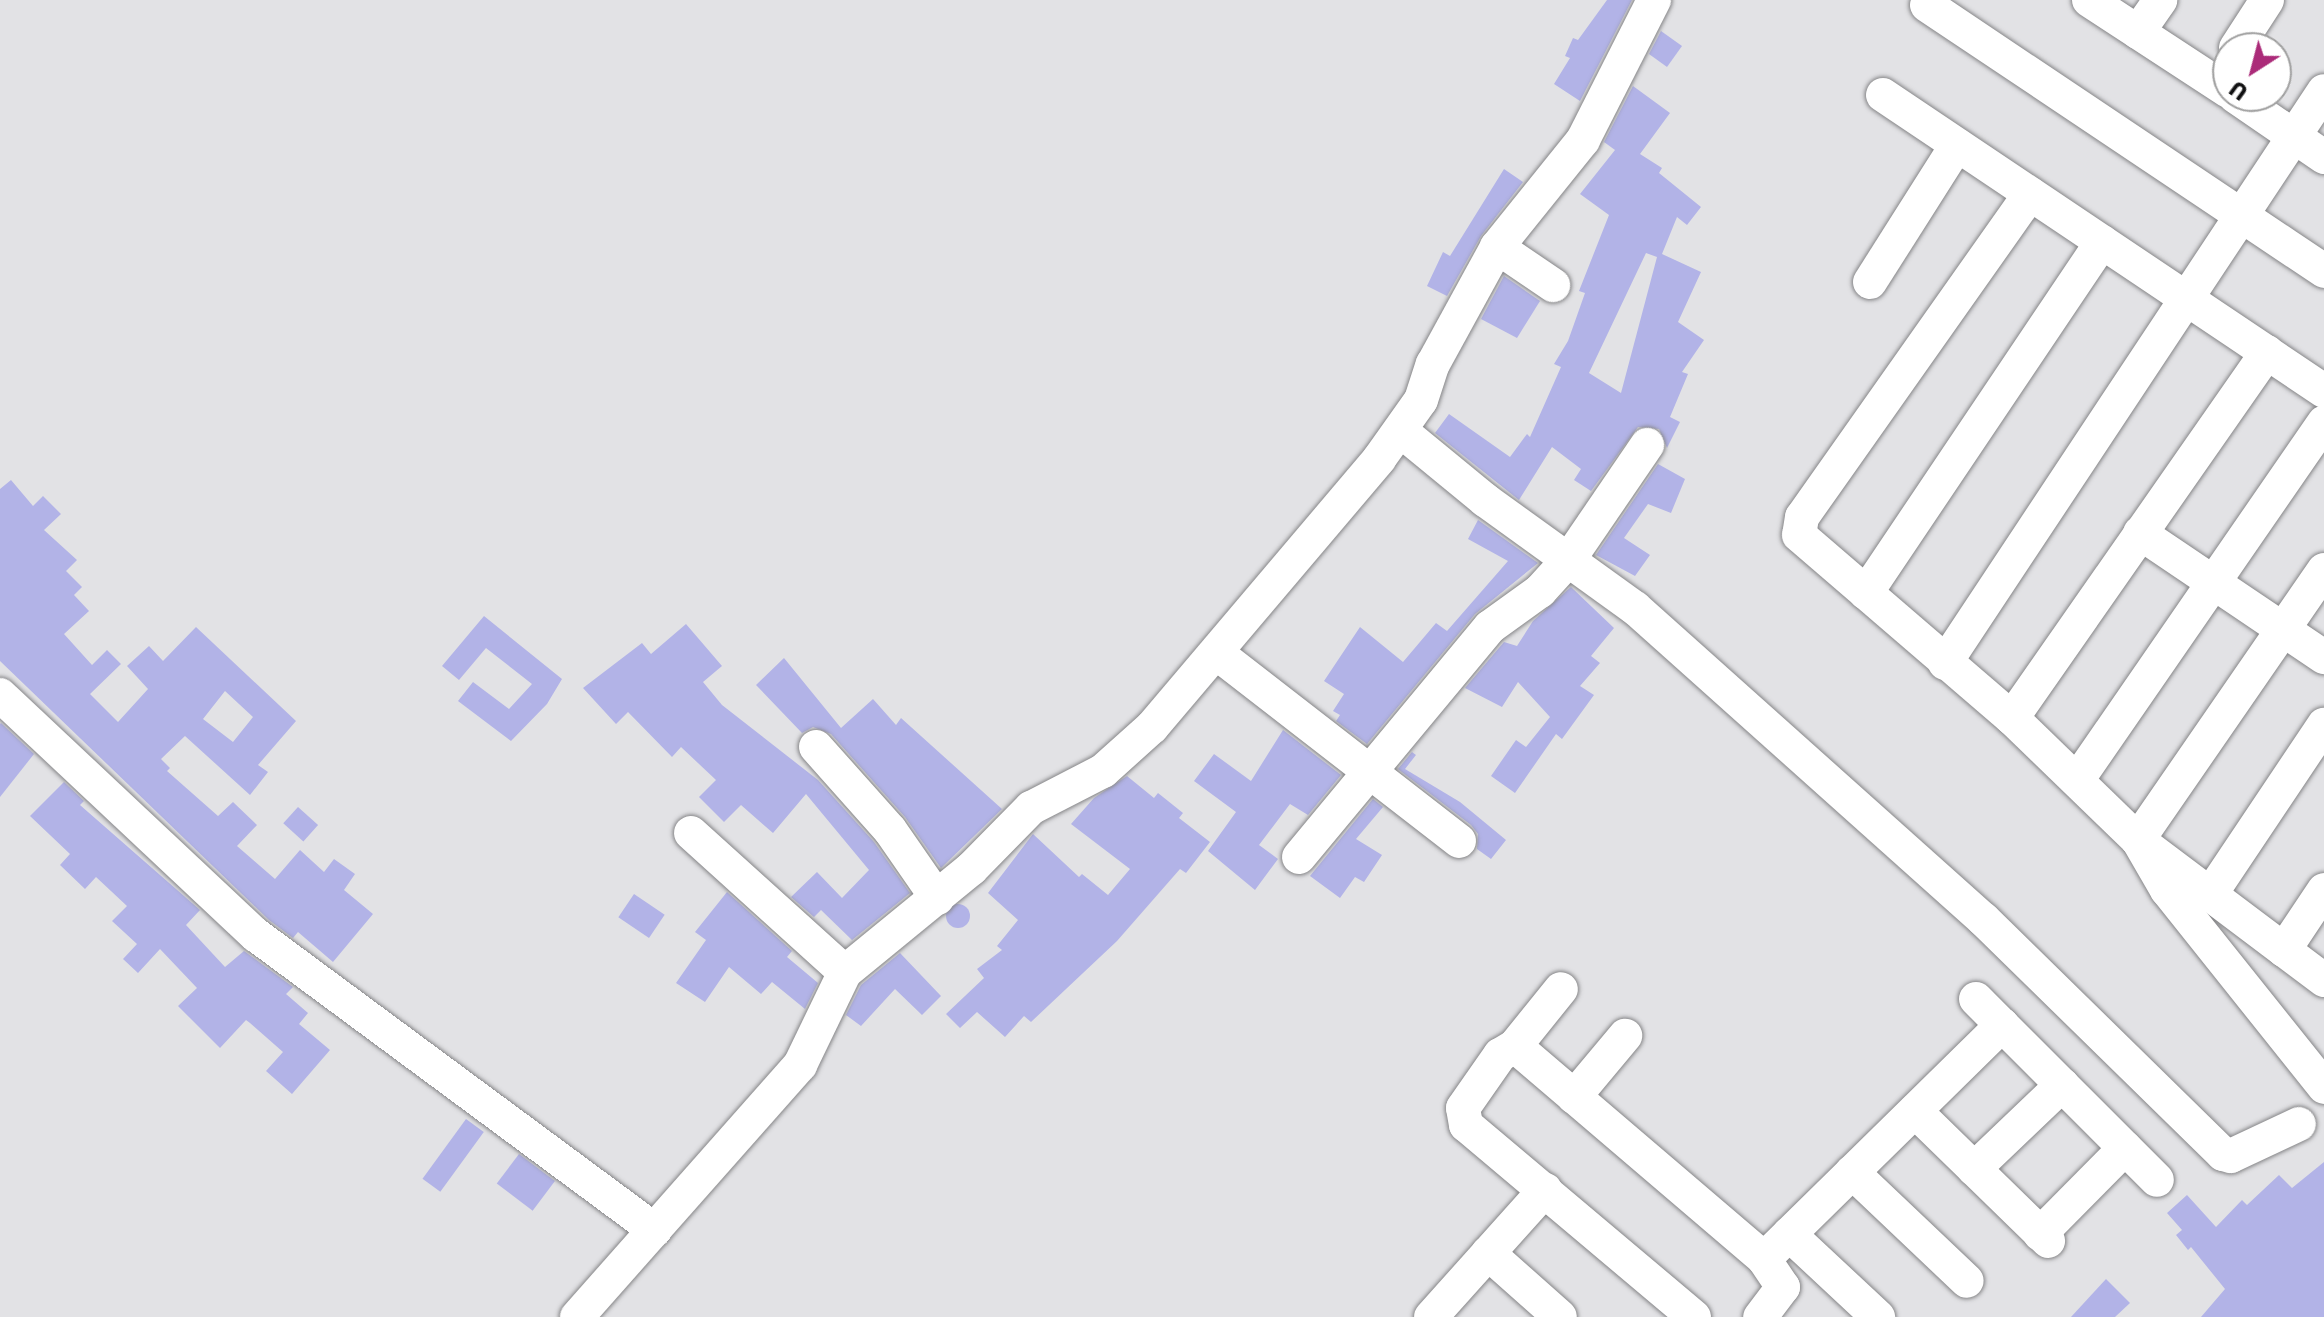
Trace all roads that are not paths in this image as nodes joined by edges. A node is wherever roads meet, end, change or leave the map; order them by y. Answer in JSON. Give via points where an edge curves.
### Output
{"nodes":[{"id":1,"x":1654,"y":0,"type":"edge"},
{"id":2,"x":2089,"y":0,"type":"edge"},
{"id":3,"x":2160,"y":0,"type":"edge"},
{"id":4,"x":2267,"y":0,"type":"edge"},
{"id":5,"x":1927,"y":5,"type":"dead end"},
{"id":6,"x":2138,"y":32,"type":"junction"},
{"id":7,"x":2246,"y":32,"type":"edge"},
{"id":8,"x":2212,"y":74,"type":"edge"},
{"id":9,"x":2324,"y":91,"type":"edge"},
{"id":10,"x":1883,"y":95,"type":"dead end"},
{"id":11,"x":2263,"y":112,"type":"edge"},
{"id":12,"x":2293,"y":136,"type":"junction"},
{"id":13,"x":1957,"y":145,"type":"junction"},
{"id":14,"x":2324,"y":157,"type":"edge"},
{"id":15,"x":2030,"y":194,"type":"junction"},
{"id":16,"x":2240,"y":214,"type":"junction"},
{"id":17,"x":2102,"y":242,"type":"junction"},
{"id":18,"x":1497,"y":247,"type":"junction"},
{"id":19,"x":2324,"y":271,"type":"edge"},
{"id":20,"x":1870,"y":282,"type":"dead end"},
{"id":21,"x":1553,"y":285,"type":"dead end"},
{"id":22,"x":2183,"y":296,"type":"junction"},
{"id":23,"x":2267,"y":352,"type":"junction"},
{"id":24,"x":2324,"y":391,"type":"edge"},
{"id":25,"x":2324,"y":423,"type":"edge"},
{"id":26,"x":1401,"y":431,"type":"junction"},
{"id":27,"x":1647,"y":445,"type":"dead end"},
{"id":28,"x":2140,"y":533,"type":"junction"},
{"id":29,"x":1570,"y":558,"type":"junction"},
{"id":30,"x":2324,"y":570,"type":"edge"},
{"id":31,"x":2213,"y":581,"type":"junction"},
{"id":32,"x":1866,"y":593,"type":"junction"},
{"id":33,"x":2282,"y":629,"type":"junction"},
{"id":34,"x":1218,"y":654,"type":"junction"},
{"id":35,"x":2324,"y":657,"type":"edge"},
{"id":36,"x":1945,"y":663,"type":"junction"},
{"id":37,"x":0,"y":695,"type":"edge"},
{"id":38,"x":2012,"y":718,"type":"junction"},
{"id":39,"x":2324,"y":725,"type":"edge"},
{"id":40,"x":816,"y":747,"type":"dead end"},
{"id":41,"x":1368,"y":774,"type":"junction"},
{"id":42,"x":2078,"y":779,"type":"junction"},
{"id":43,"x":691,"y":833,"type":"dead end"},
{"id":44,"x":2138,"y":840,"type":"junction"},
{"id":45,"x":1459,"y":841,"type":"dead end"},
{"id":46,"x":1299,"y":857,"type":"dead end"},
{"id":47,"x":2324,"y":890,"type":"edge"},
{"id":48,"x":2210,"y":895,"type":"junction"},
{"id":49,"x":937,"y":898,"type":"junction"},
{"id":50,"x":2284,"y":950,"type":"junction"},
{"id":51,"x":845,"y":972,"type":"junction"},
{"id":52,"x":2324,"y":980,"type":"edge"},
{"id":53,"x":1561,"y":989,"type":"dead end"},
{"id":54,"x":1976,"y":999,"type":"dead end"},
{"id":55,"x":2002,"y":1025,"type":"junction"},
{"id":56,"x":1625,"y":1036,"type":"dead end"},
{"id":57,"x":1515,"y":1046,"type":"junction"},
{"id":58,"x":2320,"y":1072,"type":"edge"},
{"id":59,"x":2062,"y":1085,"type":"junction"},
{"id":60,"x":1574,"y":1097,"type":"junction"},
{"id":61,"x":1915,"y":1111,"type":"junction"},
{"id":62,"x":2299,"y":1124,"type":"dead end"},
{"id":63,"x":2125,"y":1148,"type":"junction"},
{"id":64,"x":1974,"y":1169,"type":"junction"},
{"id":65,"x":1852,"y":1172,"type":"junction"},
{"id":66,"x":2157,"y":1180,"type":"dead end"},
{"id":67,"x":1545,"y":1190,"type":"junction"},
{"id":68,"x":655,"y":1230,"type":"junction"},
{"id":69,"x":1789,"y":1234,"type":"junction"},
{"id":70,"x":1488,"y":1253,"type":"junction"},
{"id":71,"x":1764,"y":1259,"type":"junction"},
{"id":72,"x":1967,"y":1281,"type":"dead end"},
{"id":73,"x":1553,"y":1315,"type":"edge"},
{"id":74,"x":577,"y":1317,"type":"edge"},
{"id":75,"x":1431,"y":1317,"type":"edge"},
{"id":76,"x":1694,"y":1317,"type":"edge"},
{"id":77,"x":1760,"y":1317,"type":"edge"},
{"id":78,"x":1878,"y":1317,"type":"edge"}],
"edges":[{"from":1,"to":18,"type":"street","via":[[1583,140]]},
{"from":2,"to":6,"type":"street"},
{"from":3,"to":6,"type":"street"},
{"from":4,"to":7,"type":"street"},
{"from":5,"to":16,"type":"street"},
{"from":6,"to":8,"type":"street"},
{"from":9,"to":12,"type":"street"},
{"from":10,"to":13,"type":"street"},
{"from":11,"to":12,"type":"street"},
{"from":12,"to":14,"type":"street"},
{"from":12,"to":16,"type":"street"},
{"from":13,"to":15,"type":"street"},
{"from":13,"to":20,"type":"street"},
{"from":15,"to":17,"type":"street"},
{"from":15,"to":32,"type":"street","via":[[1802,517],[1799,535],[1806,545]]},
{"from":16,"to":19,"type":"street"},
{"from":16,"to":22,"type":"street"},
{"from":17,"to":22,"type":"street"},
{"from":17,"to":32,"type":"street"},
{"from":18,"to":21,"type":"street"},
{"from":18,"to":26,"type":"street"},
{"from":22,"to":23,"type":"street"},
{"from":22,"to":36,"type":"street"},
{"from":23,"to":24,"type":"street"},
{"from":23,"to":28,"type":"street"},
{"from":25,"to":31,"type":"street"},
{"from":26,"to":29,"type":"street","via":[[1485,500]]},
{"from":26,"to":34,"type":"street","via":[[1275,576]]},
{"from":27,"to":29,"type":"street"},
{"from":28,"to":31,"type":"street"},
{"from":28,"to":38,"type":"street"},
{"from":29,"to":41,"type":"street","via":[[1540,591],[1490,627]]},
{"from":29,"to":62,"type":"street","via":[[1635,608],[1983,919],[2223,1154],[2231,1156]]},
{"from":30,"to":33,"type":"street"},
{"from":31,"to":33,"type":"street"},
{"from":31,"to":42,"type":"street"},
{"from":32,"to":36,"type":"street"},
{"from":33,"to":35,"type":"street"},
{"from":33,"to":44,"type":"street"},
{"from":34,"to":41,"type":"street"},
{"from":34,"to":49,"type":"street","via":[[1103,771],[1031,808]]},
{"from":36,"to":38,"type":"street"},
{"from":37,"to":68,"type":"street","via":[[256,935]]},
{"from":38,"to":42,"type":"street"},
{"from":39,"to":48,"type":"street"},
{"from":40,"to":49,"type":"street","via":[[890,830]]},
{"from":41,"to":45,"type":"street"},
{"from":41,"to":46,"type":"street"},
{"from":42,"to":44,"type":"street"},
{"from":43,"to":51,"type":"street"},
{"from":44,"to":48,"type":"street"},
{"from":44,"to":58,"type":"street","via":[[2167,890]]},
{"from":47,"to":50,"type":"street"},
{"from":48,"to":50,"type":"street"},
{"from":49,"to":51,"type":"street"},
{"from":50,"to":52,"type":"street"},
{"from":51,"to":68,"type":"street","via":[[809,1054]]},
{"from":53,"to":57,"type":"street"},
{"from":54,"to":55,"type":"street"},
{"from":55,"to":59,"type":"street"},
{"from":55,"to":61,"type":"street"},
{"from":56,"to":60,"type":"street"},
{"from":57,"to":60,"type":"street"},
{"from":57,"to":67,"type":"street","via":[[1500,1055],[1463,1108],[1466,1125]]},
{"from":59,"to":63,"type":"street"},
{"from":59,"to":64,"type":"street"},
{"from":60,"to":71,"type":"street"},
{"from":61,"to":64,"type":"street"},
{"from":61,"to":65,"type":"street"},
{"from":63,"to":64,"type":"street","via":[[2044,1238]]},
{"from":63,"to":66,"type":"street"},
{"from":65,"to":69,"type":"street"},
{"from":65,"to":72,"type":"street"},
{"from":67,"to":70,"type":"street"},
{"from":67,"to":76,"type":"street"},
{"from":68,"to":74,"type":"street"},
{"from":69,"to":71,"type":"street"},
{"from":69,"to":78,"type":"street"},
{"from":70,"to":73,"type":"street"},
{"from":70,"to":75,"type":"street"},
{"from":71,"to":77,"type":"street","via":[[1783,1287]]}]}
